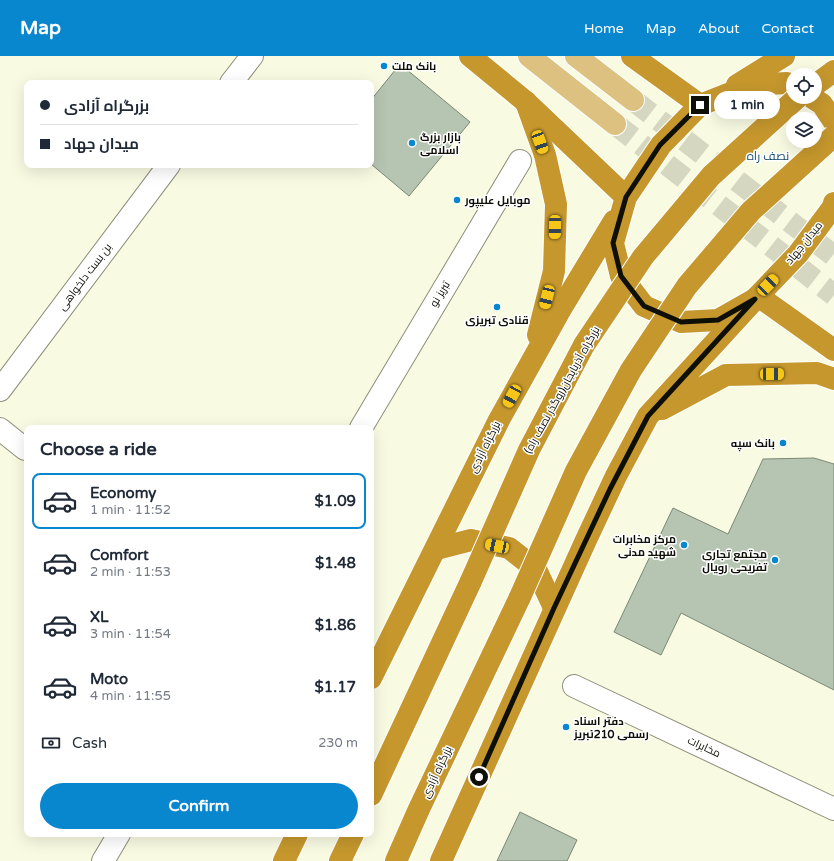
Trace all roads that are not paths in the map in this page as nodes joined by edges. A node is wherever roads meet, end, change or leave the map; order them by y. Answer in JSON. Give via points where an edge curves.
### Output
{"nodes":[{"id":1,"x":252,"y":56,"type":"edge"},
{"id":2,"x":470,"y":56,"type":"edge"},
{"id":3,"x":529,"y":56,"type":"edge"},
{"id":4,"x":576,"y":56,"type":"edge"},
{"id":5,"x":632,"y":56,"type":"edge"},
{"id":6,"x":784,"y":56,"type":"edge"},
{"id":7,"x":834,"y":71,"type":"edge"},
{"id":8,"x":233,"y":80,"type":"edge"},
{"id":9,"x":822,"y":80,"type":"edge"},
{"id":10,"x":786,"y":83,"type":"edge"},
{"id":11,"x":633,"y":100,"type":"tunnel mouth"},
{"id":12,"x":526,"y":102,"type":"junction"},
{"id":13,"x":707,"y":102,"type":"junction"},
{"id":14,"x":790,"y":104,"type":"edge"},
{"id":15,"x":822,"y":104,"type":"edge"},
{"id":16,"x":834,"y":122,"type":"edge"},
{"id":17,"x":615,"y":124,"type":"tunnel mouth"},
{"id":18,"x":834,"y":136,"type":"edge"},
{"id":19,"x":520,"y":161,"type":"dead end"},
{"id":20,"x":167,"y":168,"type":"edge"},
{"id":21,"x":625,"y":200,"type":"junction"},
{"id":22,"x":834,"y":206,"type":"edge"},
{"id":23,"x":756,"y":297,"type":"junction"},
{"id":24,"x":834,"y":350,"type":"edge"},
{"id":25,"x":531,"y":361,"type":"junction"},
{"id":26,"x":834,"y":379,"type":"edge"},
{"id":27,"x":0,"y":390,"type":"edge"},
{"id":28,"x":648,"y":416,"type":"junction"},
{"id":29,"x":363,"y":425,"type":"edge"},
{"id":30,"x":0,"y":429,"type":"edge"},
{"id":31,"x":24,"y":448,"type":"edge"},
{"id":32,"x":436,"y":549,"type":"junction"},
{"id":33,"x":554,"y":608,"type":"junction"},
{"id":34,"x":374,"y":672,"type":"edge"},
{"id":35,"x":574,"y":686,"type":"dead end"},
{"id":36,"x":374,"y":789,"type":"edge"},
{"id":37,"x":834,"y":809,"type":"edge"},
{"id":38,"x":117,"y":837,"type":"edge"},
{"id":39,"x":295,"y":837,"type":"edge"},
{"id":40,"x":352,"y":837,"type":"edge"},
{"id":41,"x":102,"y":861,"type":"edge"},
{"id":42,"x":284,"y":861,"type":"edge"},
{"id":43,"x":340,"y":861,"type":"edge"},
{"id":44,"x":396,"y":861,"type":"edge"},
{"id":45,"x":442,"y":861,"type":"edge"}],
"edges":[{"from":1,"to":8,"type":"street"},
{"from":2,"to":12,"type":"highway"},
{"from":3,"to":17,"type":"main road"},
{"from":4,"to":11,"type":"main road"},
{"from":5,"to":13,"type":"highway"},
{"from":6,"to":13,"type":"highway"},
{"from":7,"to":9,"type":"highway"},
{"from":10,"to":13,"type":"highway","name":"میدان جهاد","via":[[751,85]]},
{"from":12,"to":21,"type":"highway"},
{"from":12,"to":25,"type":"highway","via":[[545,155],[556,204],[554,271]]},
{"from":13,"to":21,"type":"highway","name":"میدان جهاد","via":[[660,145]]},
{"from":14,"to":36,"type":"highway","name":"بزرگراه آذربایجان(روگذر نصف راه)","bridge":true,"via":[[711,176],[643,257],[584,346],[529,450]]},
{"from":15,"to":16,"type":"highway"},
{"from":18,"to":44,"type":"highway","name":"بزرگراه آزادی","bridge":true,"via":[[751,211],[687,286],[631,370],[576,472]]},
{"from":19,"to":29,"type":"street","name":"تبریز نو"},
{"from":20,"to":27,"type":"street","name":"بن بست دلخواهی"},
{"from":21,"to":23,"type":"highway","name":"میدان جهاد","via":[[613,243],[621,276],[644,306],[681,322],[718,320]]},
{"from":21,"to":25,"type":"highway","name":"بزرگراه آزادی"},
{"from":22,"to":23,"type":"highway","name":"میدان جهاد","via":[[798,254]]},
{"from":23,"to":24,"type":"highway"},
{"from":23,"to":28,"type":"highway"},
{"from":25,"to":32,"type":"highway","name":"بزرگراه آزادی","via":[[478,460]]},
{"from":26,"to":28,"type":"highway","via":[[816,373],[726,375]]},
{"from":28,"to":33,"type":"highway","via":[[616,476]]},
{"from":30,"to":31,"type":"street"},
{"from":32,"to":33,"type":"highway","via":[[471,540],[509,548],[536,569]]},
{"from":32,"to":34,"type":"highway","name":"بزرگراه آزادی"},
{"from":33,"to":45,"type":"highway"},
{"from":35,"to":37,"type":"street","name":"مخابرات"},
{"from":38,"to":41,"type":"street"},
{"from":39,"to":42,"type":"highway"},
{"from":40,"to":43,"type":"highway"}]}
